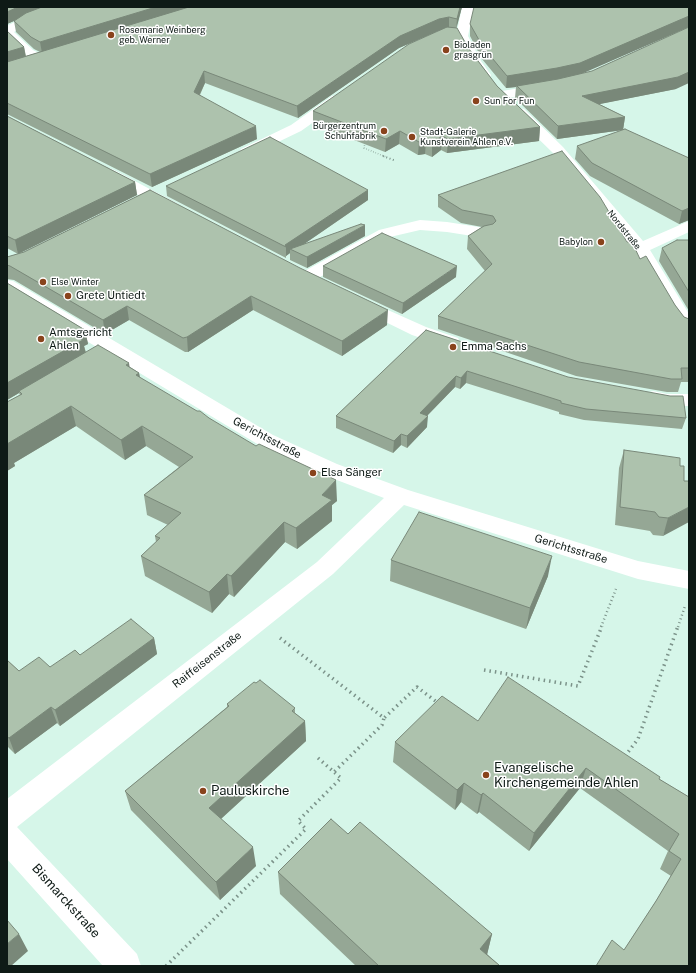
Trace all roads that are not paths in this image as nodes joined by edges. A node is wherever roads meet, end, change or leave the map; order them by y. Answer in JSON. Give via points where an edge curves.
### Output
{"nodes":[{"id":1,"x":60,"y":7,"type":"edge"},
{"id":2,"x":468,"y":7,"type":"edge"},
{"id":3,"x":57,"y":55,"type":"edge"},
{"id":4,"x":556,"y":86,"type":"edge"},
{"id":5,"x":346,"y":92,"type":"edge"},
{"id":6,"x":502,"y":95,"type":"junction"},
{"id":7,"x":233,"y":158,"type":"edge"},
{"id":8,"x":96,"y":167,"type":"edge"},
{"id":9,"x":186,"y":214,"type":"edge"},
{"id":10,"x":689,"y":226,"type":"edge"},
{"id":11,"x":485,"y":233,"type":"edge"},
{"id":12,"x":640,"y":248,"type":"junction"},
{"id":13,"x":7,"y":285,"type":"edge"},
{"id":14,"x":328,"y":287,"type":"edge"},
{"id":15,"x":349,"y":297,"type":"edge"},
{"id":16,"x":689,"y":326,"type":"edge"},
{"id":17,"x":470,"y":348,"type":"edge"},
{"id":18,"x":112,"y":349,"type":"junction"},
{"id":19,"x":92,"y":360,"type":"edge"},
{"id":20,"x":638,"y":395,"type":"edge"},
{"id":21,"x":689,"y":400,"type":"edge"},
{"id":22,"x":400,"y":496,"type":"junction"},
{"id":23,"x":689,"y":580,"type":"edge"},
{"id":24,"x":7,"y":817,"type":"edge"},
{"id":25,"x":7,"y":837,"type":"edge"},
{"id":26,"x":125,"y":966,"type":"edge"}],
"edges":[{"from":1,"to":3,"type":"street","via":[[24,21],[7,32],[29,58],[42,60]]},
{"from":2,"to":6,"type":"street","name":"Nordstraße","via":[[456,35]]},
{"from":4,"to":6,"type":"street"},
{"from":5,"to":7,"type":"street","via":[[296,128]]},
{"from":6,"to":12,"type":"street","name":"Nordstraße","via":[[558,150]]},
{"from":8,"to":9,"type":"street"},
{"from":10,"to":12,"type":"street"},
{"from":11,"to":14,"type":"street","via":[[420,226],[386,233],[301,274]]},
{"from":12,"to":16,"type":"street","name":"Nordstraße"},
{"from":13,"to":18,"type":"street","name":"Gerichtsstraße"},
{"from":15,"to":17,"type":"street","via":[[419,331]]},
{"from":18,"to":19,"type":"street"},
{"from":18,"to":22,"type":"street","name":"Gerichtsstraße","via":[[266,440],[329,469]]},
{"from":20,"to":21,"type":"street","via":[[667,400]]},
{"from":22,"to":23,"type":"street","name":"Gerichtsstraße","via":[[638,570]]},
{"from":22,"to":24,"type":"street","name":"Raiffeisenstraße","via":[[325,568]]},
{"from":25,"to":26,"type":"street","name":"Bismarckstraße"}]}
